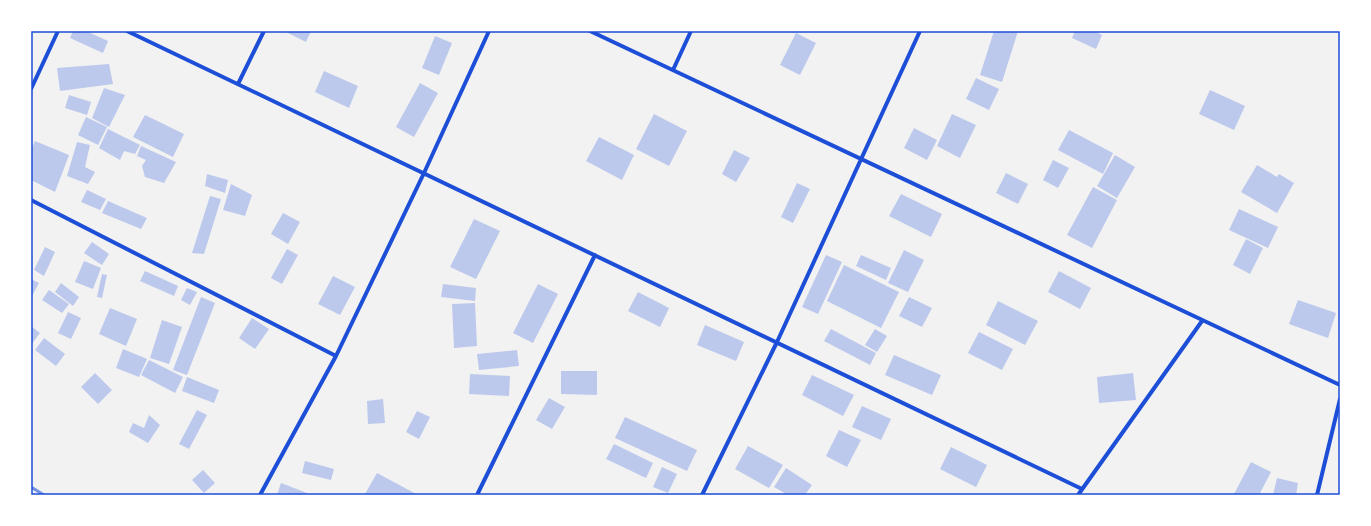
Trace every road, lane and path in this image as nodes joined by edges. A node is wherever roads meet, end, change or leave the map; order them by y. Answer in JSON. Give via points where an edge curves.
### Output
{"nodes":[{"id":1,"x":58,"y":31,"type":"edge"},
{"id":2,"x":127,"y":31,"type":"edge"},
{"id":3,"x":264,"y":31,"type":"edge"},
{"id":4,"x":489,"y":31,"type":"edge"},
{"id":5,"x":590,"y":31,"type":"edge"},
{"id":6,"x":691,"y":31,"type":"edge"},
{"id":7,"x":920,"y":31,"type":"edge"},
{"id":8,"x":673,"y":70,"type":"junction"},
{"id":9,"x":238,"y":84,"type":"junction"},
{"id":10,"x":31,"y":89,"type":"edge"},
{"id":11,"x":861,"y":159,"type":"junction"},
{"id":12,"x":424,"y":173,"type":"junction"},
{"id":13,"x":31,"y":200,"type":"edge"},
{"id":14,"x":595,"y":255,"type":"junction"},
{"id":15,"x":1202,"y":321,"type":"junction"},
{"id":16,"x":777,"y":342,"type":"junction"},
{"id":17,"x":336,"y":356,"type":"junction"},
{"id":18,"x":1340,"y":385,"type":"edge"},
{"id":19,"x":1340,"y":399,"type":"edge"},
{"id":20,"x":1082,"y":489,"type":"junction"},
{"id":21,"x":260,"y":495,"type":"edge"},
{"id":22,"x":477,"y":495,"type":"edge"},
{"id":23,"x":702,"y":495,"type":"edge"},
{"id":24,"x":1078,"y":495,"type":"edge"},
{"id":25,"x":1316,"y":495,"type":"edge"}],
"edges":[{"from":1,"to":10,"type":"street"},
{"from":2,"to":9,"type":"street"},
{"from":3,"to":9,"type":"street"},
{"from":4,"to":12,"type":"street"},
{"from":5,"to":8,"type":"street"},
{"from":6,"to":8,"type":"street"},
{"from":7,"to":11,"type":"street"},
{"from":8,"to":11,"type":"street"},
{"from":9,"to":12,"type":"street"},
{"from":11,"to":15,"type":"street"},
{"from":11,"to":16,"type":"street"},
{"from":12,"to":14,"type":"street"},
{"from":12,"to":17,"type":"street"},
{"from":13,"to":17,"type":"street"},
{"from":14,"to":16,"type":"street"},
{"from":14,"to":22,"type":"street"},
{"from":15,"to":18,"type":"street"},
{"from":15,"to":20,"type":"street"},
{"from":16,"to":20,"type":"street"},
{"from":16,"to":23,"type":"street"},
{"from":17,"to":21,"type":"street"},
{"from":19,"to":25,"type":"street"},
{"from":20,"to":24,"type":"street"}]}
